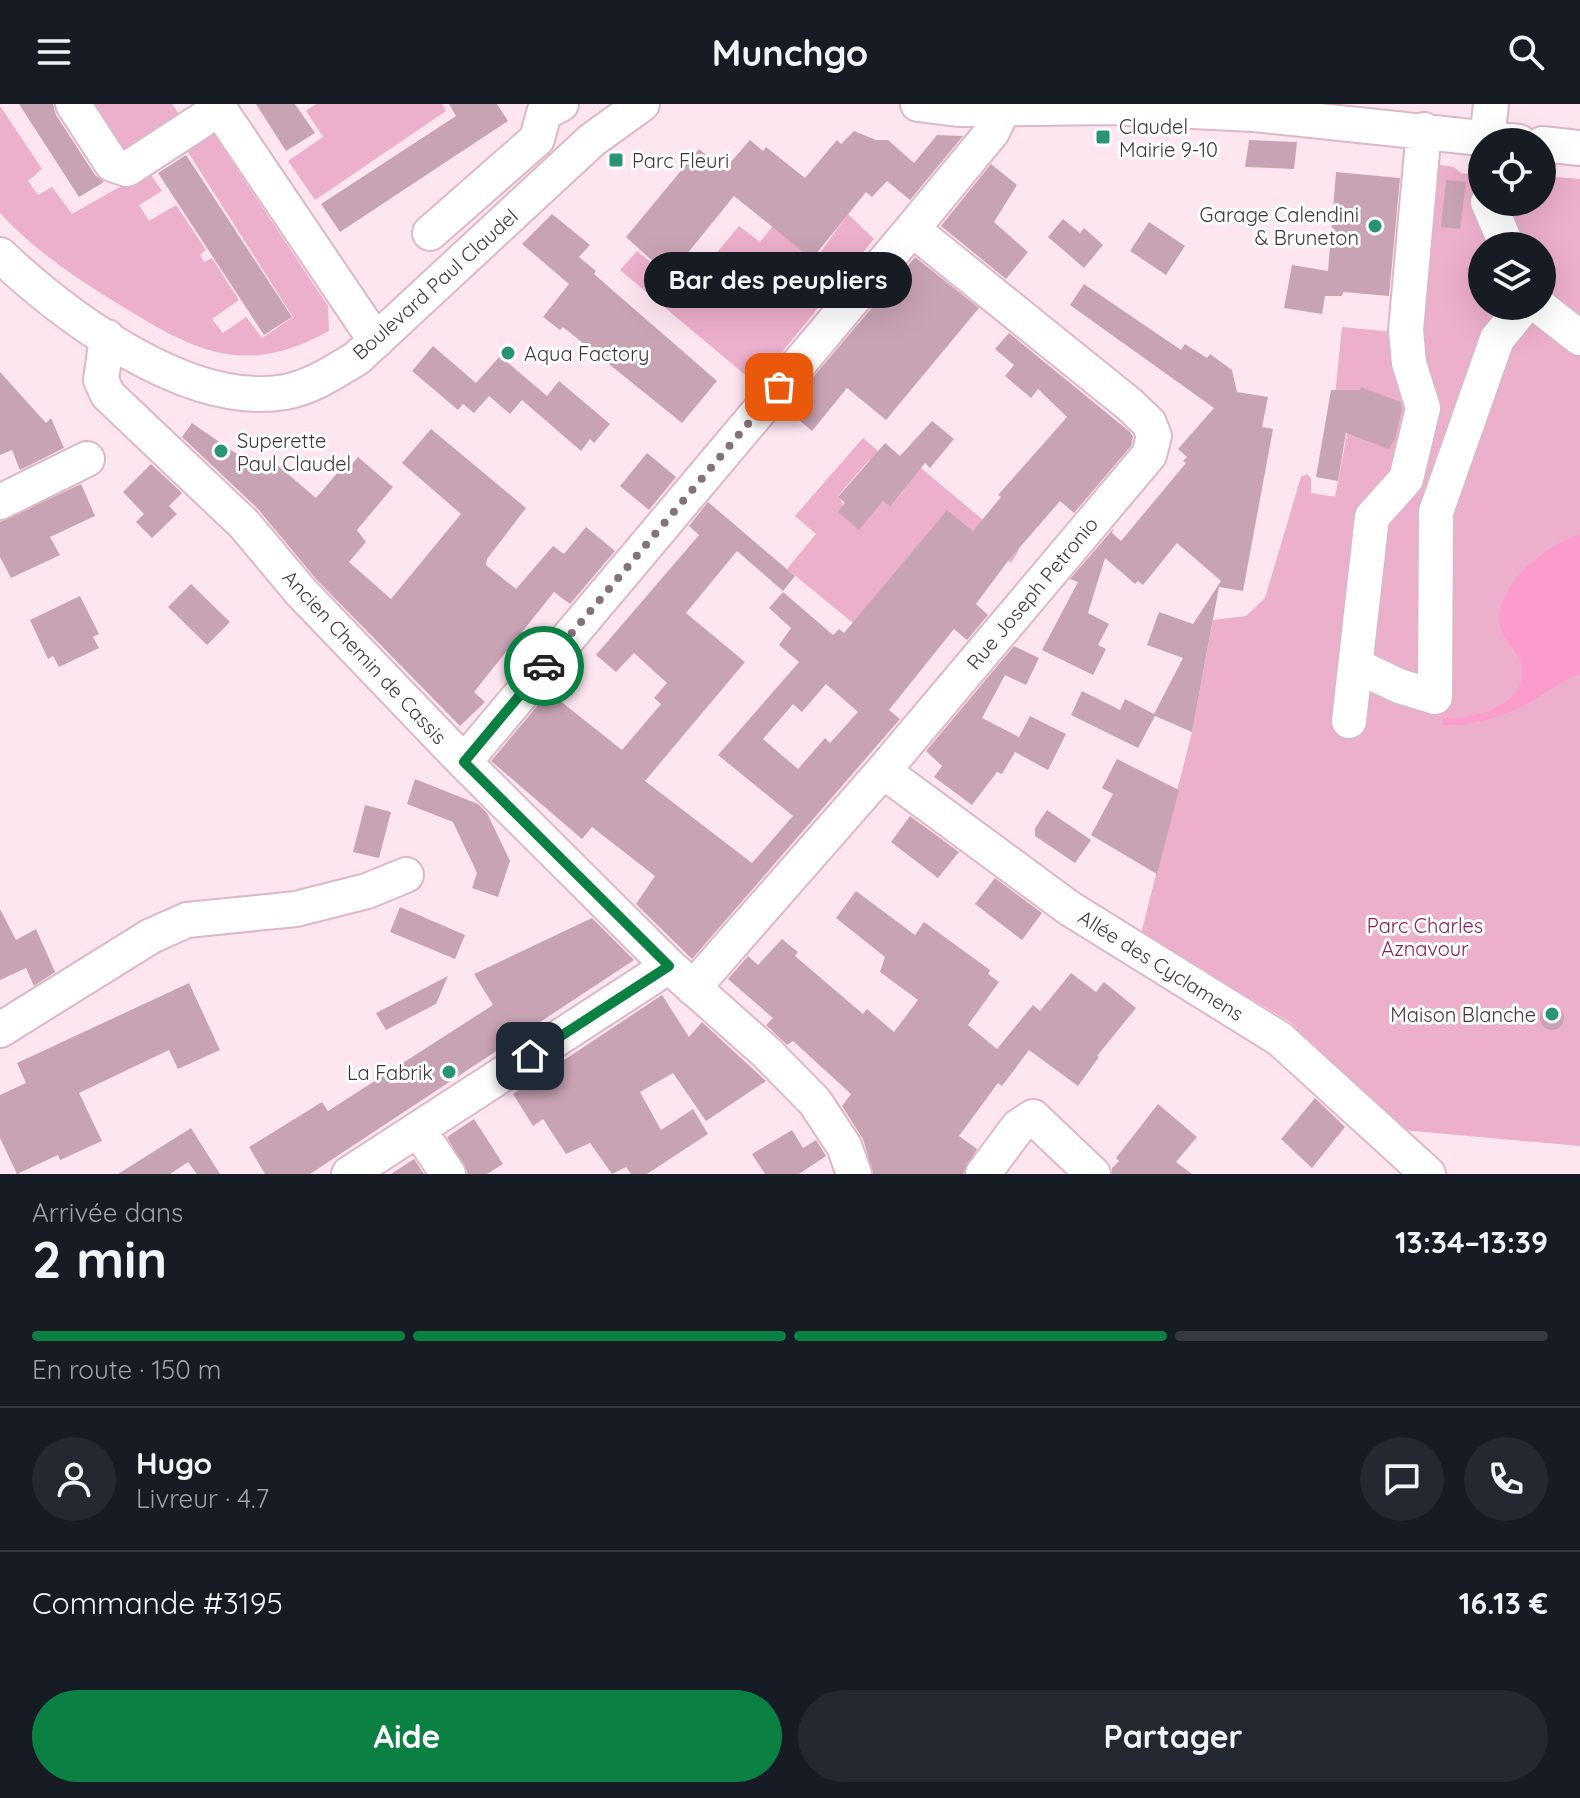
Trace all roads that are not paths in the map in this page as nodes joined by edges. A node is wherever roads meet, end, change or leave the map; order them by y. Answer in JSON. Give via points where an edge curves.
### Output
{"nodes":[{"id":1,"x":73,"y":104,"type":"edge"},
{"id":2,"x":561,"y":104,"type":"edge"},
{"id":3,"x":642,"y":104,"type":"edge"},
{"id":4,"x":918,"y":104,"type":"edge"},
{"id":5,"x":1491,"y":104,"type":"edge"},
{"id":6,"x":218,"y":106,"type":"edge"},
{"id":7,"x":1203,"y":108,"type":"edge"},
{"id":8,"x":1003,"y":109,"type":"junction"},
{"id":9,"x":1496,"y":128,"type":"edge"},
{"id":10,"x":1424,"y":130,"type":"junction"},
{"id":11,"x":1468,"y":137,"type":"edge"},
{"id":12,"x":1556,"y":145,"type":"edge"},
{"id":13,"x":1580,"y":148,"type":"edge"},
{"id":14,"x":912,"y":229,"type":"junction"},
{"id":15,"x":430,"y":233,"type":"dead end"},
{"id":16,"x":0,"y":255,"type":"edge"},
{"id":17,"x":1556,"y":319,"type":"edge"},
{"id":18,"x":1513,"y":320,"type":"edge"},
{"id":19,"x":107,"y":337,"type":"junction"},
{"id":20,"x":1580,"y":338,"type":"edge"},
{"id":21,"x":376,"y":341,"type":"junction"},
{"id":22,"x":87,"y":459,"type":"dead end"},
{"id":23,"x":0,"y":502,"type":"edge"},
{"id":24,"x":1357,"y":666,"type":"junction"},
{"id":25,"x":1349,"y":721,"type":"dead end"},
{"id":26,"x":464,"y":762,"type":"junction"},
{"id":27,"x":883,"y":771,"type":"junction"},
{"id":28,"x":406,"y":875,"type":"dead end"},
{"id":29,"x":681,"y":977,"type":"junction"},
{"id":30,"x":0,"y":1030,"type":"edge"},
{"id":31,"x":418,"y":1129,"type":"junction"},
{"id":32,"x":349,"y":1174,"type":"edge"},
{"id":33,"x":448,"y":1174,"type":"edge"},
{"id":34,"x":854,"y":1174,"type":"edge"},
{"id":35,"x":983,"y":1174,"type":"edge"},
{"id":36,"x":1093,"y":1174,"type":"edge"},
{"id":37,"x":1428,"y":1174,"type":"edge"}],
"edges":[{"from":1,"to":6,"type":"street","via":[[112,164],[127,169]]},
{"from":2,"to":15,"type":"street","via":[[544,113],[537,139]]},
{"from":3,"to":21,"type":"street","name":"Boulevard Paul Claudel","via":[[592,140]]},
{"from":4,"to":8,"type":"street"},
{"from":5,"to":9,"type":"street"},
{"from":6,"to":21,"type":"street"},
{"from":7,"to":8,"type":"street"},
{"from":7,"to":10,"type":"street"},
{"from":8,"to":14,"type":"street","via":[[992,132]]},
{"from":10,"to":11,"type":"street"},
{"from":10,"to":24,"type":"street","via":[[1406,330],[1409,363],[1423,408],[1406,479],[1372,517]]},
{"from":12,"to":13,"type":"street"},
{"from":14,"to":26,"type":"street"},
{"from":14,"to":27,"type":"street","name":"Rue Joseph Petronio","via":[[1129,404],[1149,423],[1154,436],[1149,455]]},
{"from":16,"to":19,"type":"street","name":"Boulevard Paul Claudel","via":[[48,299]]},
{"from":17,"to":20,"type":"street"},
{"from":18,"to":24,"type":"street","via":[[1497,339],[1436,512],[1435,697]]},
{"from":19,"to":21,"type":"street","name":"Boulevard Paul Claudel","via":[[188,382],[231,393],[265,394],[318,381]]},
{"from":19,"to":26,"type":"street","name":"Ancien Chemin de Cassis","via":[[101,380],[108,395],[244,524],[301,592]]},
{"from":22,"to":23,"type":"street"},
{"from":24,"to":25,"type":"street"},
{"from":26,"to":29,"type":"street","name":"Ancien Chemin de Cassis"},
{"from":27,"to":29,"type":"street","name":"Rue Joseph Petronio"},
{"from":27,"to":37,"type":"street","name":"Allée des Cyclamens","via":[[1069,908],[1280,1039]]},
{"from":28,"to":30,"type":"street","via":[[296,909],[187,920],[151,936]]},
{"from":29,"to":31,"type":"street","name":"Rue Joseph Petronio"},
{"from":29,"to":34,"type":"street","name":"Ancien Chemin de Cassis","via":[[815,1102],[844,1146]]},
{"from":31,"to":32,"type":"street","name":"Rue Joseph Petronio"},
{"from":31,"to":33,"type":"street"},
{"from":35,"to":36,"type":"street","via":[[1018,1127],[1033,1117]]}]}
